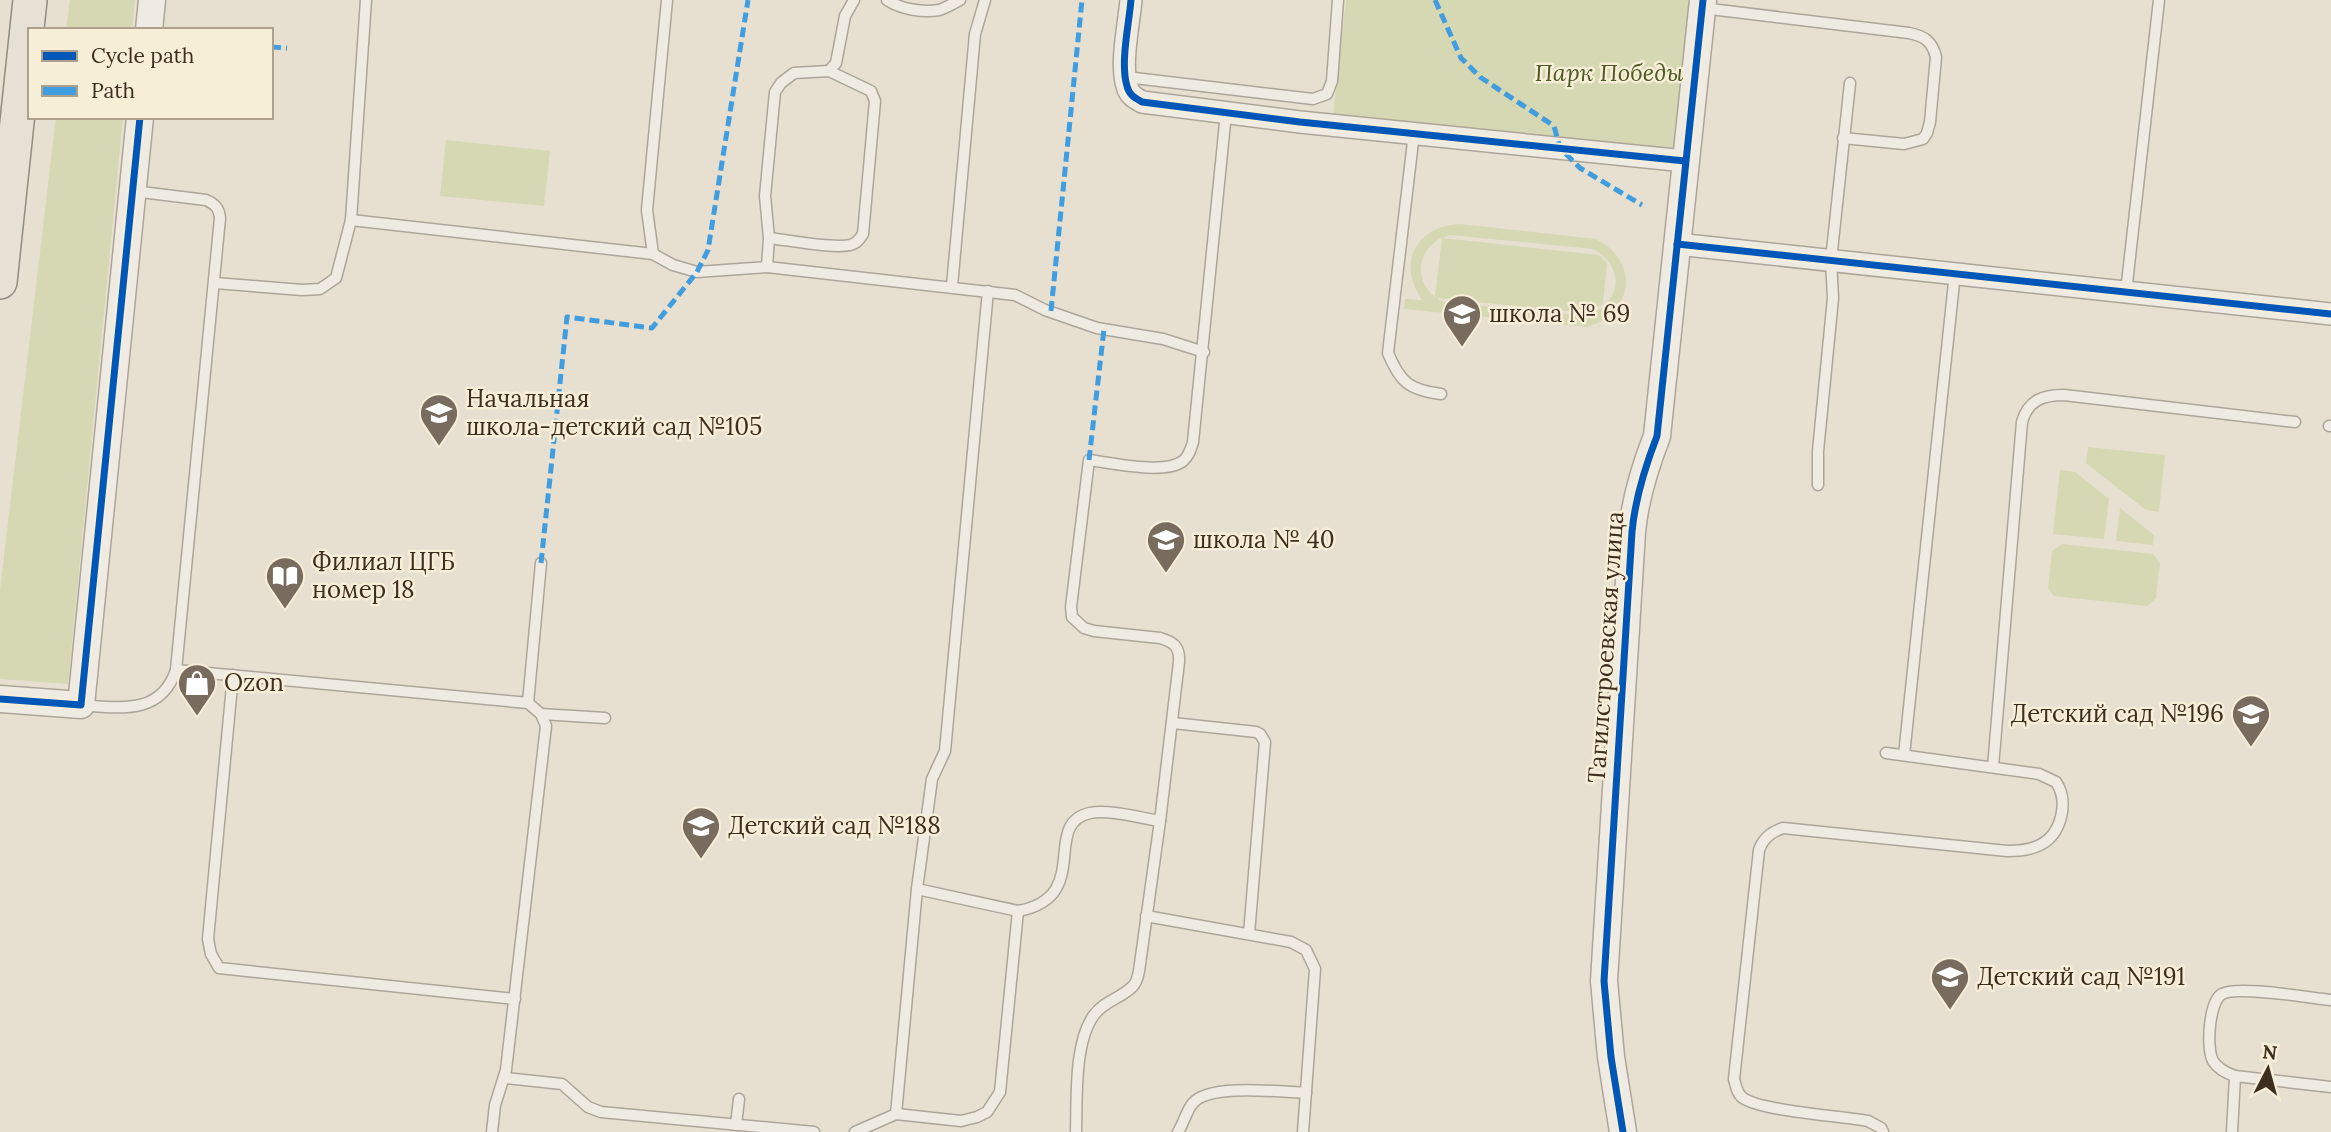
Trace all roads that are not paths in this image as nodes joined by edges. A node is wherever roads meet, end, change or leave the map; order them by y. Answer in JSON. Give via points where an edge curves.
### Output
{"nodes":[{"id":1,"x":30,"y":0,"type":"edge"},
{"id":2,"x":152,"y":0,"type":"edge"},
{"id":3,"x":366,"y":0,"type":"edge"},
{"id":4,"x":667,"y":0,"type":"edge"},
{"id":5,"x":853,"y":0,"type":"edge"},
{"id":6,"x":887,"y":0,"type":"edge"},
{"id":7,"x":960,"y":0,"type":"edge"},
{"id":8,"x":985,"y":0,"type":"edge"},
{"id":9,"x":1123,"y":0,"type":"edge"},
{"id":10,"x":1131,"y":0,"type":"edge"},
{"id":11,"x":1338,"y":0,"type":"edge"},
{"id":12,"x":2159,"y":0,"type":"edge"},
{"id":13,"x":1702,"y":4,"type":"edge"},
{"id":14,"x":149,"y":28,"type":"edge"},
{"id":15,"x":829,"y":71,"type":"junction"},
{"id":16,"x":1126,"y":77,"type":"junction"},
{"id":17,"x":1850,"y":83,"type":"dead end"},
{"id":18,"x":1226,"y":113,"type":"junction"},
{"id":19,"x":140,"y":119,"type":"edge"},
{"id":20,"x":1413,"y":133,"type":"junction"},
{"id":21,"x":1843,"y":138,"type":"junction"},
{"id":22,"x":1685,"y":161,"type":"junction"},
{"id":23,"x":133,"y":191,"type":"junction"},
{"id":24,"x":351,"y":220,"type":"junction"},
{"id":25,"x":769,"y":238,"type":"junction"},
{"id":26,"x":1677,"y":244,"type":"junction"},
{"id":27,"x":653,"y":254,"type":"junction"},
{"id":28,"x":1831,"y":260,"type":"junction"},
{"id":29,"x":767,"y":267,"type":"junction"},
{"id":30,"x":1955,"y":273,"type":"junction"},
{"id":31,"x":0,"y":282,"type":"edge"},
{"id":32,"x":215,"y":282,"type":"junction"},
{"id":33,"x":952,"y":286,"type":"junction"},
{"id":34,"x":988,"y":291,"type":"junction"},
{"id":35,"x":2126,"y":292,"type":"junction"},
{"id":36,"x":2331,"y":314,"type":"edge"},
{"id":37,"x":1203,"y":352,"type":"junction"},
{"id":38,"x":1441,"y":394,"type":"dead end"},
{"id":39,"x":2295,"y":422,"type":"dead end"},
{"id":40,"x":1818,"y":485,"type":"dead end"},
{"id":41,"x":541,"y":563,"type":"dead end"},
{"id":42,"x":176,"y":670,"type":"junction"},
{"id":43,"x":233,"y":675,"type":"junction"},
{"id":44,"x":0,"y":699,"type":"edge"},
{"id":45,"x":528,"y":703,"type":"junction"},
{"id":46,"x":81,"y":705,"type":"junction"},
{"id":47,"x":541,"y":714,"type":"junction"},
{"id":48,"x":606,"y":718,"type":"dead end"},
{"id":49,"x":1173,"y":723,"type":"junction"},
{"id":50,"x":1886,"y":753,"type":"dead end"},
{"id":51,"x":1904,"y":755,"type":"junction"},
{"id":52,"x":1993,"y":767,"type":"junction"},
{"id":53,"x":1160,"y":821,"type":"junction"},
{"id":54,"x":917,"y":889,"type":"junction"},
{"id":55,"x":1018,"y":911,"type":"junction"},
{"id":56,"x":1146,"y":916,"type":"junction"},
{"id":57,"x":1249,"y":934,"type":"junction"},
{"id":58,"x":515,"y":999,"type":"junction"},
{"id":59,"x":2331,"y":1000,"type":"edge"},
{"id":60,"x":2235,"y":1076,"type":"junction"},
{"id":61,"x":505,"y":1078,"type":"junction"},
{"id":62,"x":2331,"y":1087,"type":"edge"},
{"id":63,"x":1306,"y":1093,"type":"junction"},
{"id":64,"x":739,"y":1099,"type":"dead end"},
{"id":65,"x":896,"y":1114,"type":"junction"},
{"id":66,"x":809,"y":1118,"type":"dead end"},
{"id":67,"x":736,"y":1125,"type":"junction"},
{"id":68,"x":492,"y":1132,"type":"edge"},
{"id":69,"x":811,"y":1132,"type":"edge"},
{"id":70,"x":855,"y":1132,"type":"edge"},
{"id":71,"x":1076,"y":1132,"type":"edge"},
{"id":72,"x":1178,"y":1132,"type":"edge"},
{"id":73,"x":1303,"y":1132,"type":"edge"},
{"id":74,"x":1623,"y":1132,"type":"edge"},
{"id":75,"x":1882,"y":1132,"type":"edge"},
{"id":76,"x":2232,"y":1132,"type":"edge"}],
"edges":[{"from":1,"to":31,"type":"main road"},
{"from":2,"to":14,"type":"street"},
{"from":3,"to":24,"type":"lane"},
{"from":4,"to":27,"type":"lane","via":[[647,210]]},
{"from":5,"to":15,"type":"lane","via":[[845,16],[836,63]]},
{"from":6,"to":7,"type":"lane","via":[[914,10],[939,10]]},
{"from":8,"to":33,"type":"lane","via":[[975,34]]},
{"from":9,"to":10,"type":"lane"},
{"from":10,"to":16,"type":"street"},
{"from":11,"to":16,"type":"lane","via":[[1332,82],[1328,94],[1321,97]]},
{"from":12,"to":35,"type":"lane"},
{"from":13,"to":21,"type":"lane","via":[[1927,39],[1936,57],[1930,122],[1923,139],[1904,144]]},
{"from":13,"to":22,"type":"street","name":"Тагилстроевская улица"},
{"from":15,"to":25,"type":"lane","via":[[794,73],[775,92],[765,196]]},
{"from":15,"to":25,"type":"lane","via":[[871,91],[874,101],[863,234],[853,245]]},
{"from":16,"to":18,"type":"street","via":[[1132,96],[1142,102]]},
{"from":17,"to":21,"type":"lane"},
{"from":18,"to":20,"type":"street"},
{"from":18,"to":37,"type":"lane"},
{"from":19,"to":23,"type":"street"},
{"from":20,"to":22,"type":"street"},
{"from":20,"to":38,"type":"lane","via":[[1388,353],[1396,373],[1410,386]]},
{"from":21,"to":28,"type":"lane"},
{"from":22,"to":26,"type":"street","name":"Тагилстроевская улица"},
{"from":23,"to":32,"type":"lane","via":[[193,197],[214,204],[220,226]]},
{"from":23,"to":46,"type":"street"},
{"from":24,"to":27,"type":"lane"},
{"from":24,"to":32,"type":"lane","via":[[337,278],[320,289]]},
{"from":25,"to":29,"type":"lane"},
{"from":26,"to":28,"type":"street"},
{"from":26,"to":74,"type":"street","name":"Тагилстроевская улица","via":[[1657,436],[1633,512],[1609,867],[1604,981]]},
{"from":27,"to":29,"type":"lane","via":[[697,272]]},
{"from":28,"to":30,"type":"street"},
{"from":28,"to":40,"type":"lane","via":[[1833,298]]},
{"from":29,"to":33,"type":"lane"},
{"from":30,"to":35,"type":"street"},
{"from":30,"to":51,"type":"lane"},
{"from":32,"to":42,"type":"lane"},
{"from":33,"to":34,"type":"lane"},
{"from":34,"to":37,"type":"lane","via":[[1015,295],[1097,328],[1163,339]]},
{"from":34,"to":54,"type":"lane","via":[[945,751],[932,779]]},
{"from":35,"to":36,"type":"street"},
{"from":37,"to":49,"type":"lane","via":[[1193,442],[1184,461],[1160,468],[1089,460],[1071,607],[1072,617],[1084,628],[1160,638],[1177,646]]},
{"from":39,"to":52,"type":"lane","via":[[2064,395],[2049,395],[2025,410]]},
{"from":41,"to":45,"type":"lane"},
{"from":42,"to":43,"type":"lane"},
{"from":42,"to":46,"type":"lane","via":[[168,689],[141,706]]},
{"from":43,"to":45,"type":"lane"},
{"from":43,"to":58,"type":"lane","via":[[208,939],[219,968]]},
{"from":44,"to":46,"type":"street"},
{"from":45,"to":47,"type":"lane"},
{"from":47,"to":48,"type":"lane"},
{"from":47,"to":58,"type":"lane","via":[[546,726]]},
{"from":49,"to":53,"type":"lane"},
{"from":49,"to":57,"type":"lane","via":[[1256,732],[1265,742]]},
{"from":50,"to":51,"type":"lane"},
{"from":51,"to":52,"type":"lane"},
{"from":52,"to":75,"type":"lane","via":[[2039,774],[2061,789],[2060,821],[2042,844],[2007,851],[1783,828],[1767,836],[1759,850],[1734,1079],[1737,1089],[1742,1097],[1765,1107],[1868,1121]]},
{"from":53,"to":55,"type":"lane","via":[[1092,812],[1080,817],[1065,840],[1061,881],[1052,896],[1034,908]]},
{"from":53,"to":56,"type":"lane"},
{"from":54,"to":55,"type":"lane"},
{"from":54,"to":65,"type":"lane"},
{"from":55,"to":65,"type":"lane","via":[[1000,1091],[994,1103],[987,1112],[961,1121]]},
{"from":56,"to":57,"type":"lane"},
{"from":56,"to":71,"type":"lane","via":[[1135,985],[1103,1005],[1085,1032]]},
{"from":57,"to":63,"type":"lane","via":[[1299,945],[1315,969]]},
{"from":58,"to":61,"type":"lane"},
{"from":59,"to":60,"type":"lane","via":[[2236,990],[2221,994],[2212,1004],[2209,1050],[2218,1067]]},
{"from":60,"to":62,"type":"lane"},
{"from":60,"to":76,"type":"lane"},
{"from":61,"to":67,"type":"lane","via":[[562,1084],[594,1111]]},
{"from":61,"to":68,"type":"lane"},
{"from":63,"to":72,"type":"lane","via":[[1203,1094]]},
{"from":63,"to":73,"type":"lane"},
{"from":64,"to":67,"type":"lane"},
{"from":65,"to":70,"type":"lane"},
{"from":66,"to":69,"type":"lane"},
{"from":67,"to":69,"type":"lane"}]}
